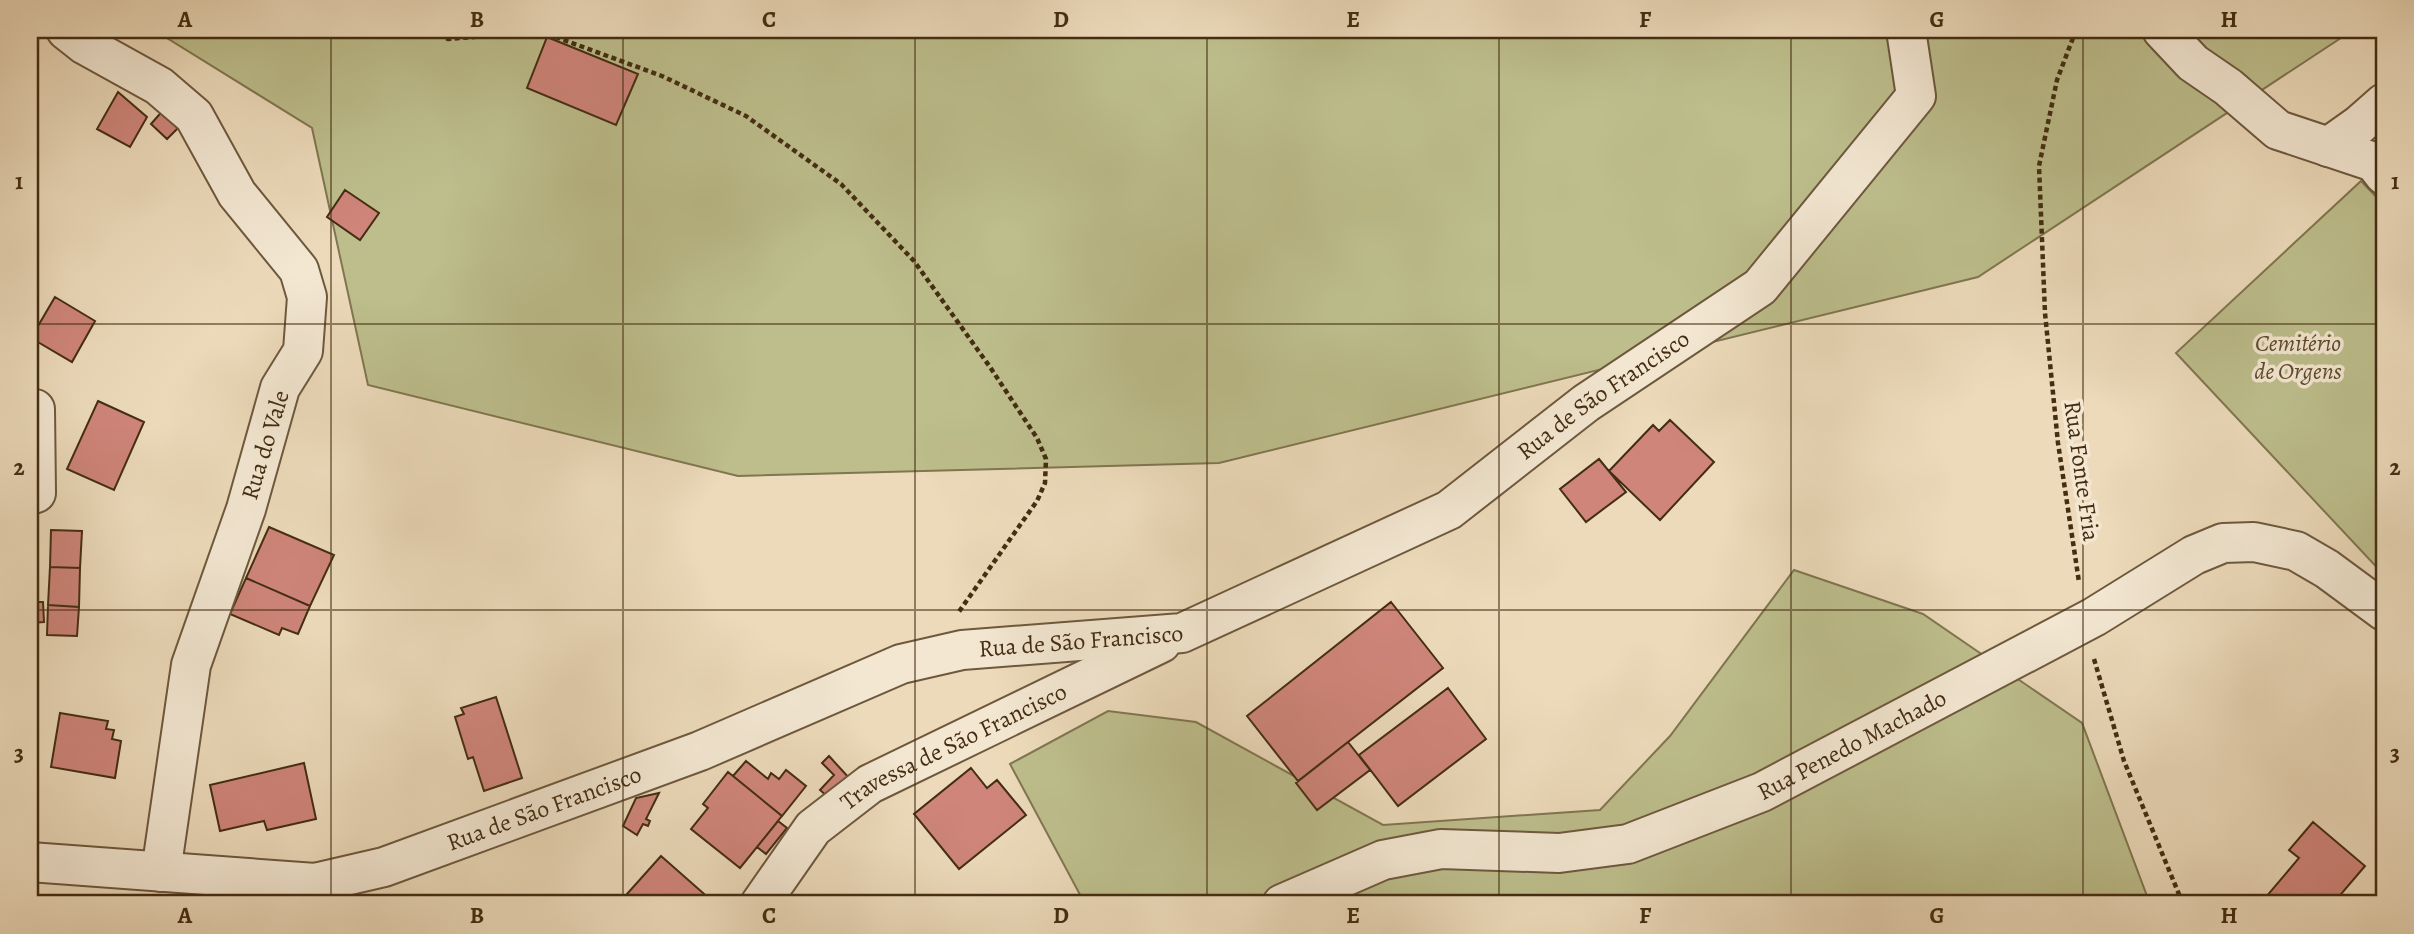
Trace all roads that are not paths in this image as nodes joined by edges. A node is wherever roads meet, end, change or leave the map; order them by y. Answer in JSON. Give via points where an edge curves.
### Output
{"nodes":[{"id":1,"x":66,"y":30,"type":"edge"},
{"id":2,"x":1906,"y":30,"type":"edge"},
{"id":3,"x":2162,"y":30,"type":"edge"},
{"id":4,"x":2384,"y":103,"type":"edge"},
{"id":5,"x":2328,"y":147,"type":"junction"},
{"id":6,"x":2384,"y":175,"type":"edge"},
{"id":7,"x":36,"y":409,"type":"dead end"},
{"id":8,"x":30,"y":495,"type":"edge"},
{"id":9,"x":2384,"y":611,"type":"edge"},
{"id":10,"x":1182,"y":633,"type":"junction"},
{"id":11,"x":30,"y":862,"type":"edge"},
{"id":12,"x":160,"y":872,"type":"junction"},
{"id":13,"x":760,"y":904,"type":"edge"},
{"id":14,"x":1282,"y":904,"type":"edge"}],
"edges":[{"from":1,"to":12,"type":"street","name":"Rua do Vale","via":[[159,86],[194,116],[237,194],[299,270],[307,297],[303,351],[280,388],[246,509],[191,665]]},
{"from":2,"to":10,"type":"street","name":"Rua de São Francisco","via":[[1916,96],[1760,287],[1586,403],[1449,510]]},
{"from":3,"to":5,"type":"street","via":[[2193,63],[2278,130]]},
{"from":4,"to":5,"type":"street"},
{"from":5,"to":6,"type":"street","via":[[2374,162]]},
{"from":7,"to":8,"type":"street","via":[[36,492]]},
{"from":9,"to":14,"type":"street","name":"Rua Penedo Machado","via":[[2296,551],[2254,542],[2223,543],[2194,555],[2084,623],[1762,792],[1628,844],[1559,853],[1441,849],[1383,860]]},
{"from":10,"to":12,"type":"street","name":"Rua de São Francisco","via":[[962,650],[901,664],[700,751],[384,867],[315,883]]},
{"from":10,"to":13,"type":"street","name":"Travessa de São Francisco","via":[[870,784],[813,828]]},
{"from":11,"to":12,"type":"street","name":"Rua de São Francisco"}]}
